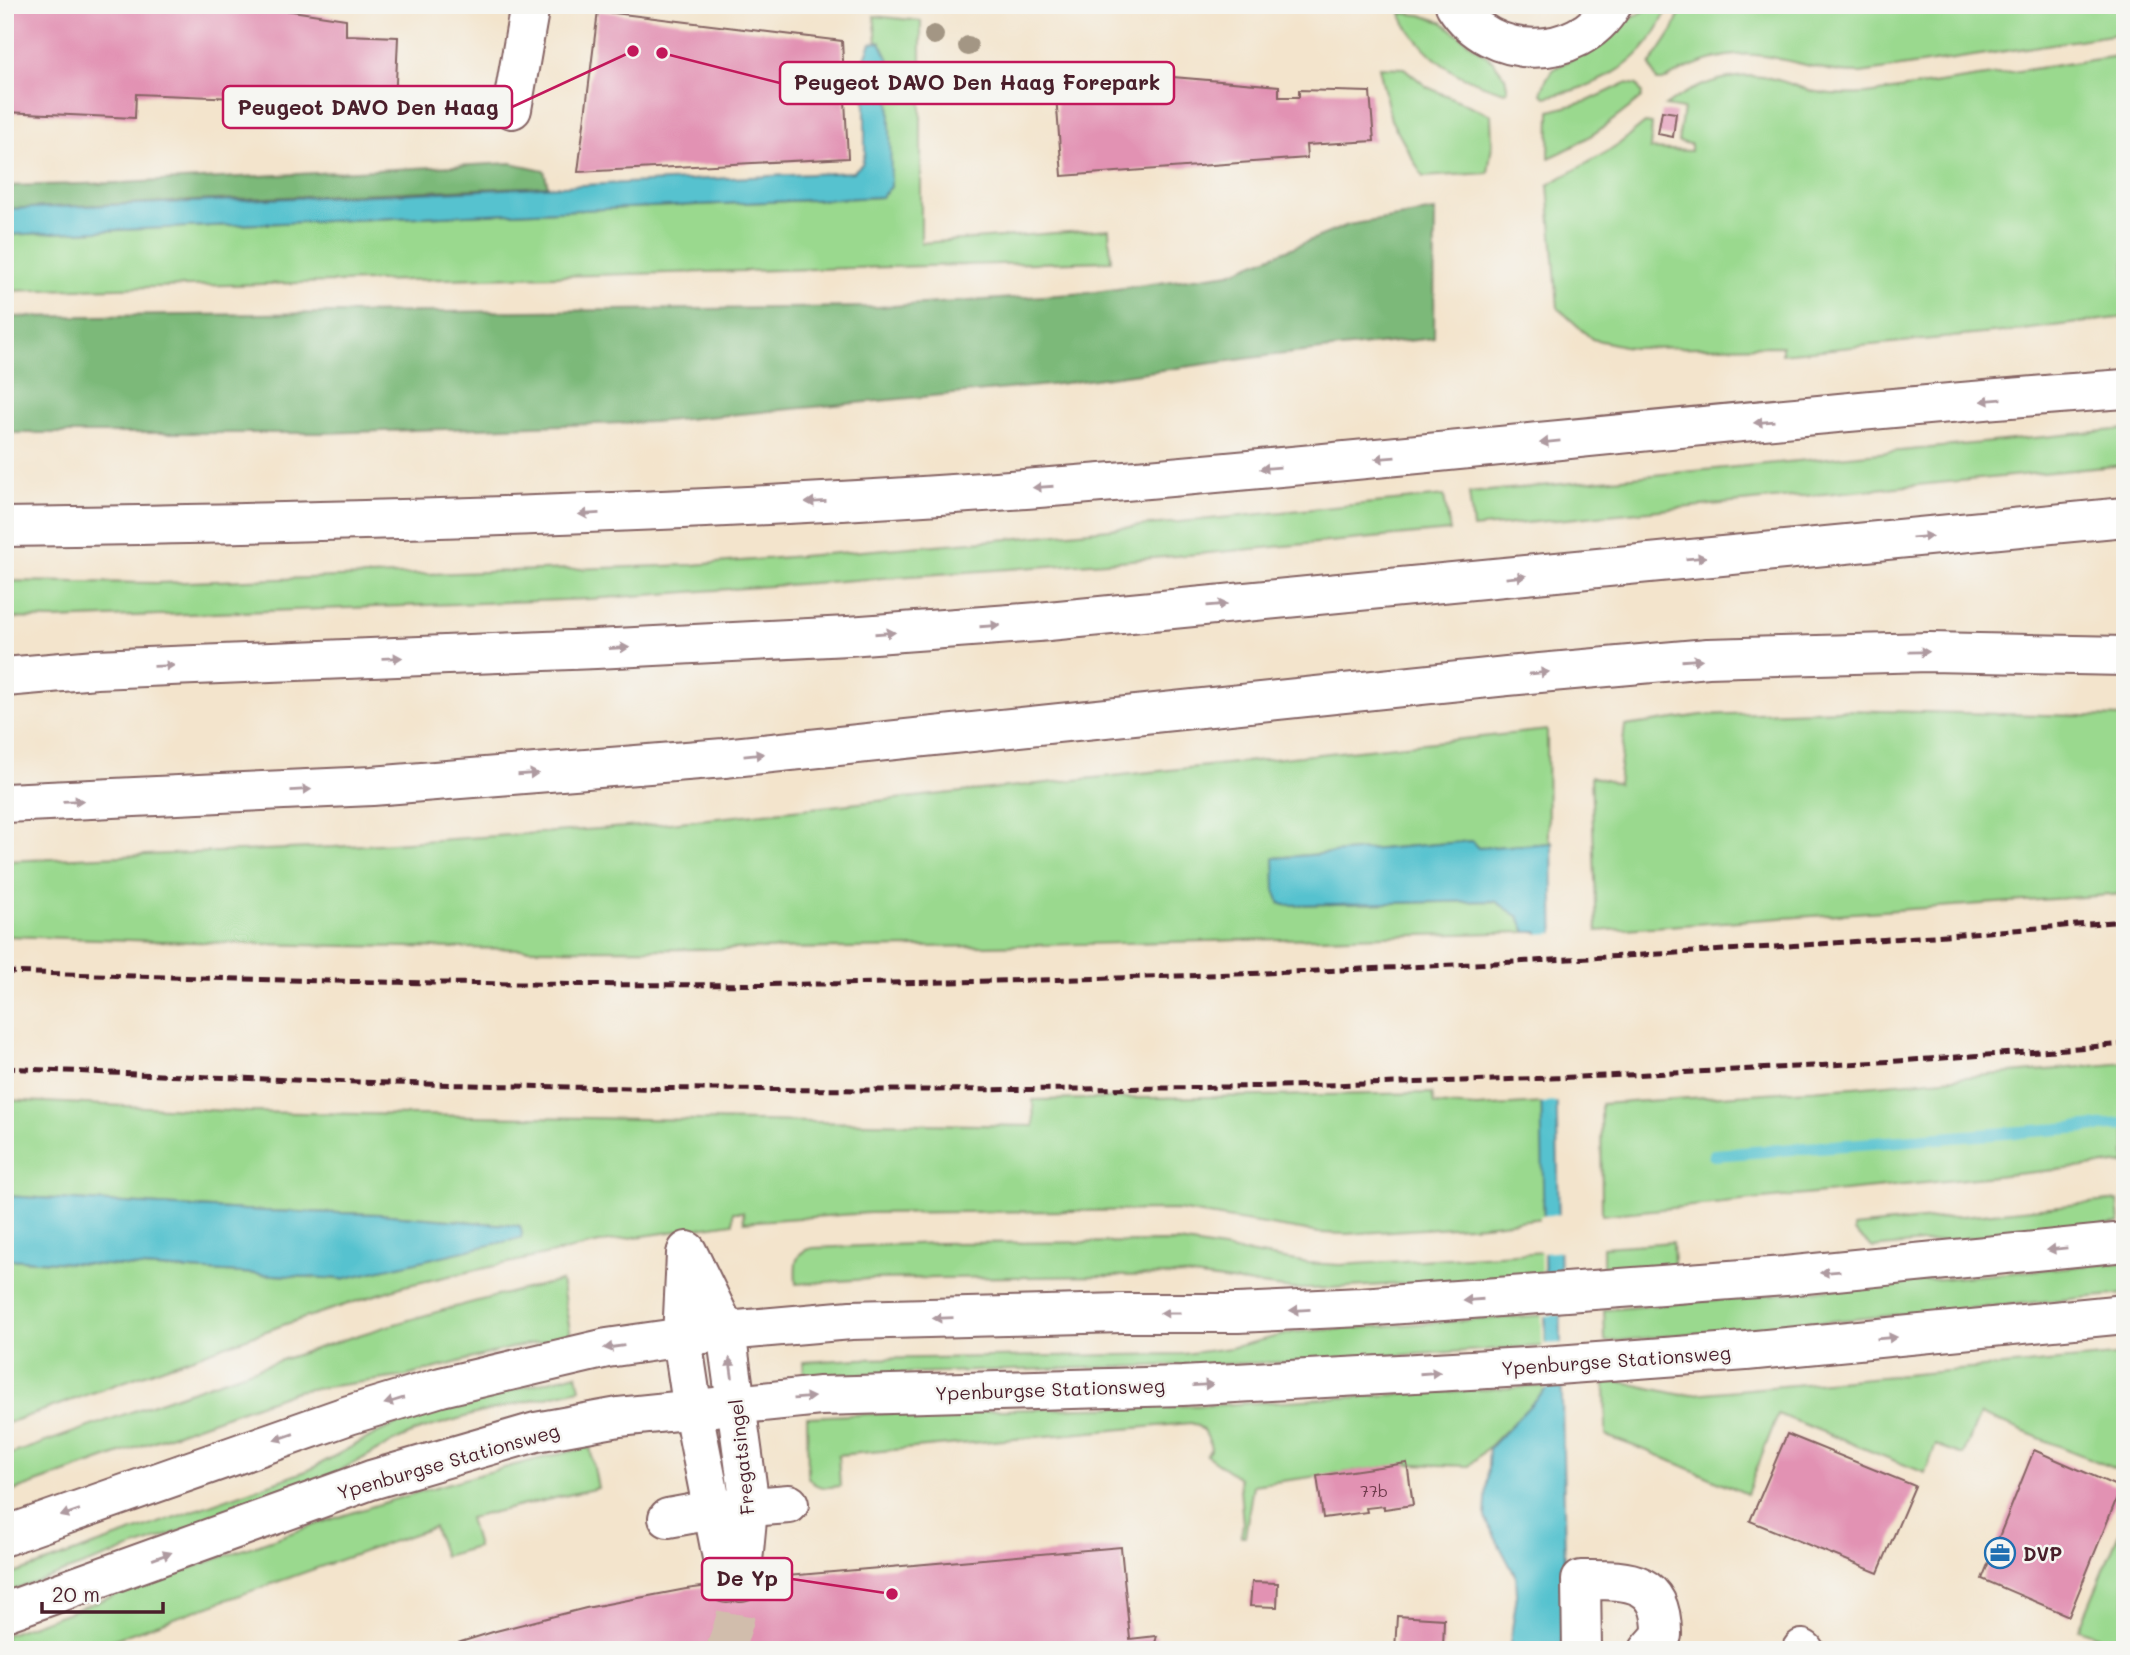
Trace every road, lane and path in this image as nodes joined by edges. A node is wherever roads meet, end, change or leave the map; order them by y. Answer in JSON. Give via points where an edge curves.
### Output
{"nodes":[{"id":1,"x":530,"y":5,"type":"edge"},
{"id":2,"x":1455,"y":5,"type":"edge"},
{"id":3,"x":1612,"y":5,"type":"edge"},
{"id":4,"x":512,"y":110,"type":"dead end"},
{"id":5,"x":2125,"y":379,"type":"edge"},
{"id":6,"x":2125,"y":388,"type":"edge"},
{"id":7,"x":2059,"y":393,"type":"junction"},
{"id":8,"x":2125,"y":517,"type":"edge"},
{"id":9,"x":5,"y":527,"type":"edge"},
{"id":10,"x":2125,"y":656,"type":"edge"},
{"id":11,"x":5,"y":666,"type":"edge"},
{"id":12,"x":96,"y":669,"type":"junction"},
{"id":13,"x":5,"y":677,"type":"edge"},
{"id":14,"x":5,"y":803,"type":"edge"},
{"id":15,"x":2125,"y":1242,"type":"edge"},
{"id":16,"x":2125,"y":1314,"type":"edge"},
{"id":17,"x":726,"y":1331,"type":"junction"},
{"id":18,"x":682,"y":1338,"type":"junction"},
{"id":19,"x":737,"y":1405,"type":"junction"},
{"id":20,"x":693,"y":1411,"type":"junction"},
{"id":21,"x":789,"y":1504,"type":"dead end"},
{"id":22,"x":730,"y":1508,"type":"junction"},
{"id":23,"x":668,"y":1518,"type":"dead end"},
{"id":24,"x":5,"y":1536,"type":"edge"},
{"id":25,"x":734,"y":1583,"type":"tunnel mouth"},
{"id":26,"x":5,"y":1612,"type":"edge"},
{"id":27,"x":1582,"y":1650,"type":"edge"},
{"id":28,"x":1649,"y":1650,"type":"edge"}],
"edges":[{"from":1,"to":4,"type":"main road"},
{"from":2,"to":3,"type":"main road","via":[[1483,34],[1527,49],[1573,40],[1599,22]]},
{"from":5,"to":7,"type":"main road"},
{"from":6,"to":7,"type":"main road"},
{"from":7,"to":9,"type":"main road","one_way":true,"via":[[1063,486],[761,506],[393,520]]},
{"from":12,"to":8,"type":"main road","one_way":true,"via":[[848,636],[1038,622]]},
{"from":14,"to":10,"type":"main road","one_way":true,"via":[[358,786],[646,765],[1708,659],[1990,652]]},
{"from":11,"to":12,"type":"main road"},
{"from":12,"to":13,"type":"main road"},
{"from":15,"to":17,"type":"main road","one_way":true,"via":[[1541,1296],[1238,1313],[851,1320]]},
{"from":19,"to":16,"type":"main road","name":"Ypenburgse Stationsweg","one_way":true,"via":[[820,1396],[1208,1385],[1543,1366]]},
{"from":17,"to":18,"type":"main road"},
{"from":17,"to":18,"type":"main road","name":"Fregatsingel","via":[[687,1251]]},
{"from":19,"to":17,"type":"main road","name":"Fregatsingel","one_way":true},
{"from":18,"to":20,"type":"main road","name":"Fregatsingel"},
{"from":18,"to":24,"type":"main road","one_way":true,"via":[[607,1348],[441,1387]]},
{"from":19,"to":20,"type":"main road","name":"Ypenburgse Stationsweg"},
{"from":19,"to":22,"type":"main road","name":"Fregatsingel","via":[[746,1470]]},
{"from":20,"to":22,"type":"main road","name":"Fregatsingel"},
{"from":26,"to":20,"type":"main road","name":"Ypenburgse Stationsweg","one_way":true,"via":[[371,1480],[536,1432],[619,1417]]},
{"from":21,"to":22,"type":"main road"},
{"from":22,"to":23,"type":"main road"},
{"from":22,"to":25,"type":"main road","name":"Fregatsingel"},
{"from":27,"to":28,"type":"main road","via":[[1581,1580],[1626,1580],[1650,1592],[1662,1615],[1662,1635]]}]}
